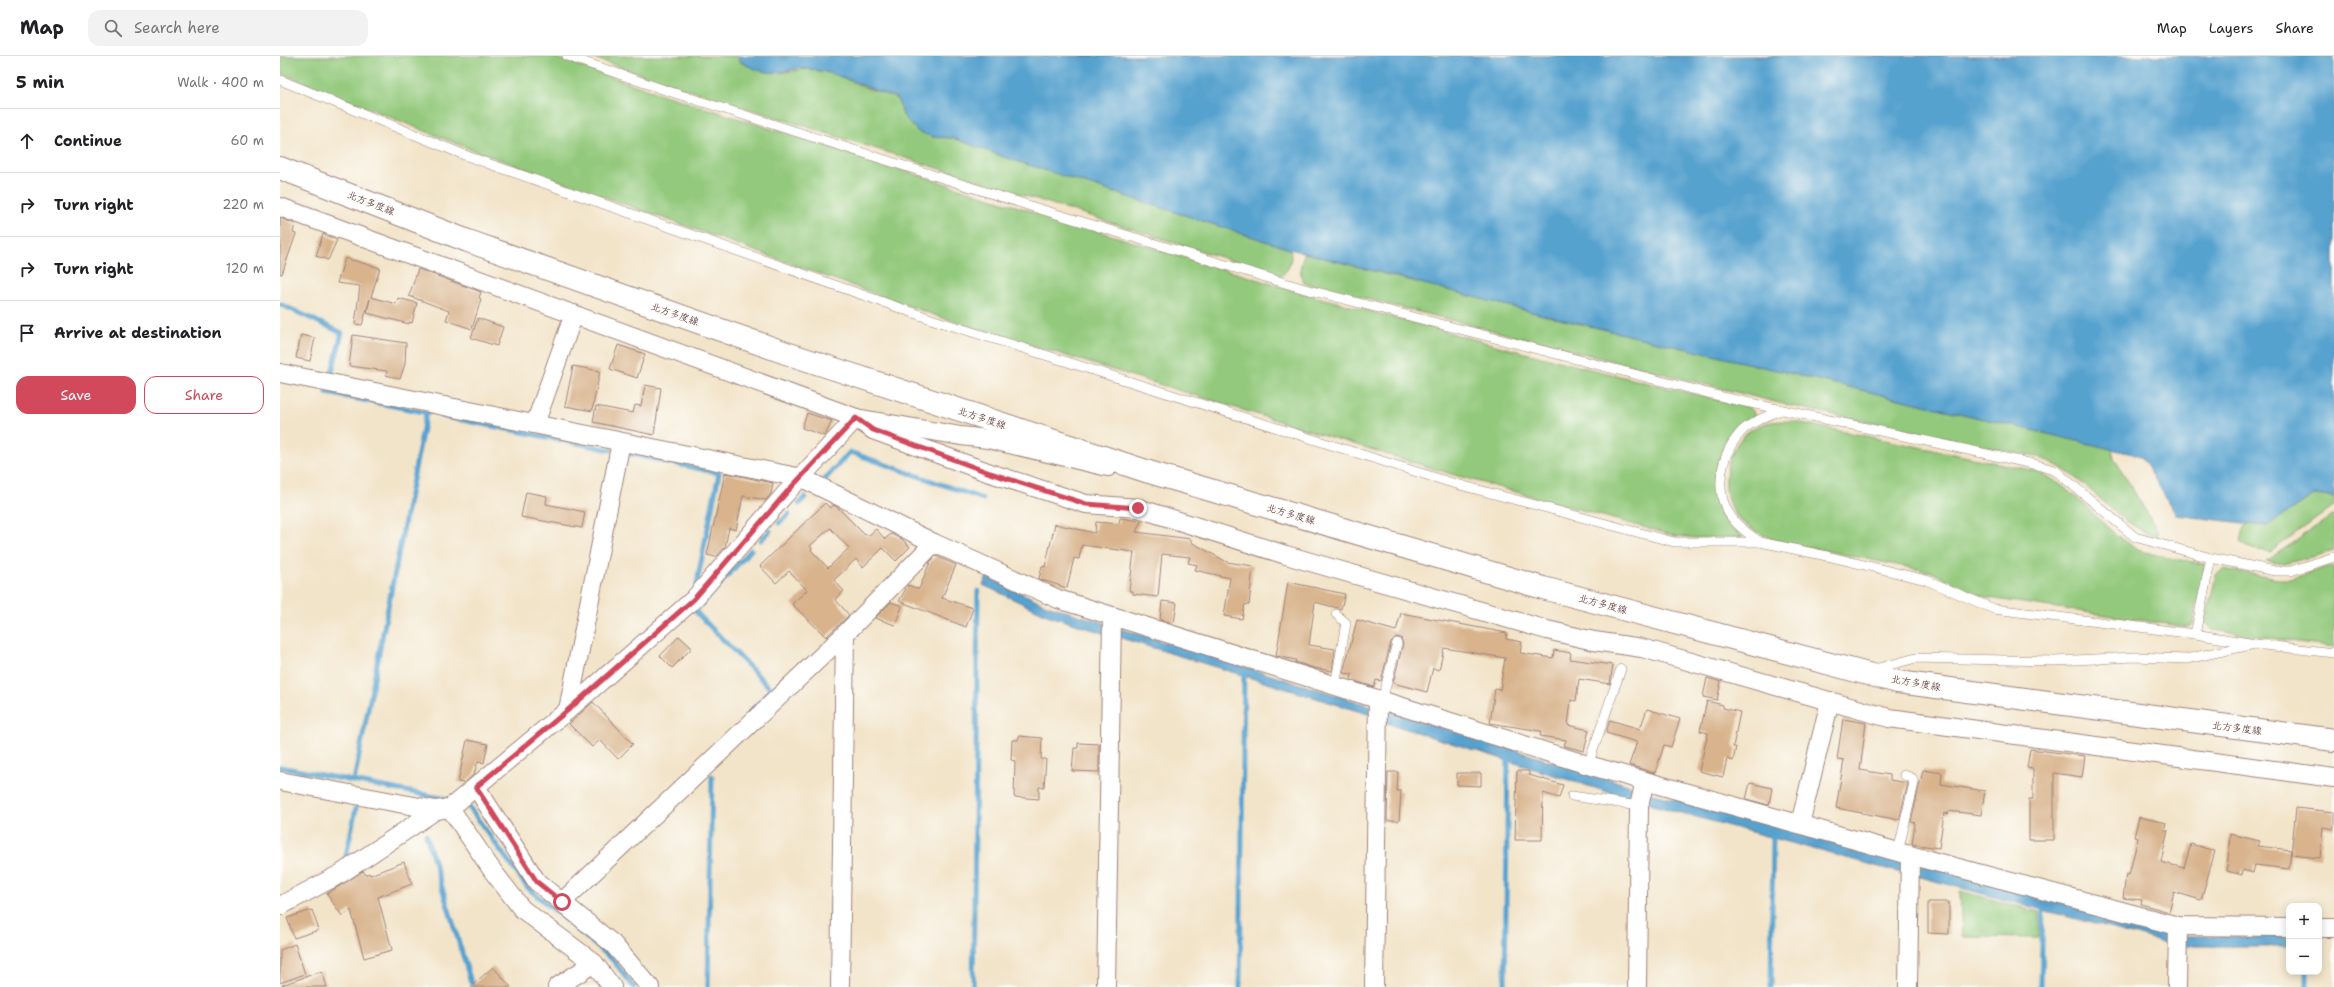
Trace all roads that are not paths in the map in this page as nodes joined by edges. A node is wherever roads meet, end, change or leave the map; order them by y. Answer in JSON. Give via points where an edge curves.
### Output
{"nodes":[{"id":1,"x":567,"y":56,"type":"edge"},
{"id":2,"x":280,"y":80,"type":"edge"},
{"id":3,"x":280,"y":168,"type":"edge"},
{"id":4,"x":280,"y":207,"type":"edge"},
{"id":5,"x":574,"y":314,"type":"junction"},
{"id":6,"x":280,"y":373,"type":"edge"},
{"id":7,"x":1781,"y":410,"type":"junction"},
{"id":8,"x":856,"y":418,"type":"junction"},
{"id":9,"x":535,"y":424,"type":"junction"},
{"id":10,"x":621,"y":442,"type":"junction"},
{"id":11,"x":1149,"y":472,"type":"junction"},
{"id":12,"x":802,"y":478,"type":"junction"},
{"id":13,"x":1760,"y":542,"type":"junction"},
{"id":14,"x":934,"y":543,"type":"junction"},
{"id":15,"x":2334,"y":557,"type":"edge"},
{"id":16,"x":2211,"y":558,"type":"junction"},
{"id":17,"x":1336,"y":614,"type":"dead end"},
{"id":18,"x":1112,"y":617,"type":"junction"},
{"id":19,"x":845,"y":634,"type":"junction"},
{"id":20,"x":2195,"y":634,"type":"junction"},
{"id":21,"x":1397,"y":643,"type":"dead end"},
{"id":22,"x":2255,"y":644,"type":"junction"},
{"id":23,"x":2334,"y":653,"type":"edge"},
{"id":24,"x":1621,"y":669,"type":"dead end"},
{"id":25,"x":1864,"y":671,"type":"junction"},
{"id":26,"x":1335,"y":686,"type":"junction"},
{"id":27,"x":1380,"y":700,"type":"junction"},
{"id":28,"x":1830,"y":701,"type":"junction"},
{"id":29,"x":568,"y":710,"type":"junction"},
{"id":30,"x":2334,"y":740,"type":"edge"},
{"id":31,"x":1588,"y":765,"type":"junction"},
{"id":32,"x":1904,"y":775,"type":"dead end"},
{"id":33,"x":2334,"y":778,"type":"edge"},
{"id":34,"x":1645,"y":781,"type":"junction"},
{"id":35,"x":280,"y":782,"type":"edge"},
{"id":36,"x":472,"y":790,"type":"junction"},
{"id":37,"x":1572,"y":796,"type":"dead end"},
{"id":38,"x":1639,"y":806,"type":"junction"},
{"id":39,"x":443,"y":809,"type":"junction"},
{"id":40,"x":1800,"y":824,"type":"junction"},
{"id":41,"x":1904,"y":853,"type":"junction"},
{"id":42,"x":562,"y":902,"type":"junction"},
{"id":43,"x":280,"y":906,"type":"edge"},
{"id":44,"x":2178,"y":926,"type":"junction"},
{"id":45,"x":2286,"y":927,"type":"edge"},
{"id":46,"x":2322,"y":928,"type":"edge"},
{"id":47,"x":2334,"y":928,"type":"edge"},
{"id":48,"x":594,"y":963,"type":"junction"},
{"id":49,"x":578,"y":981,"type":"edge"},
{"id":50,"x":557,"y":987,"type":"edge"},
{"id":51,"x":612,"y":987,"type":"edge"},
{"id":52,"x":650,"y":987,"type":"edge"},
{"id":53,"x":840,"y":987,"type":"edge"},
{"id":54,"x":1106,"y":987,"type":"edge"},
{"id":55,"x":1374,"y":987,"type":"edge"},
{"id":56,"x":1637,"y":987,"type":"edge"},
{"id":57,"x":1908,"y":987,"type":"edge"},
{"id":58,"x":2177,"y":987,"type":"edge"}],
"edges":[{"from":1,"to":7,"type":"lane","via":[[665,90],[1043,210],[1305,289]]},
{"from":2,"to":13,"type":"lane","via":[[467,156],[926,317],[1449,482],[1674,542]]},
{"from":3,"to":11,"type":"main road","name":"北方多度線","via":[[468,241],[786,353]]},
{"from":4,"to":5,"type":"street"},
{"from":5,"to":8,"type":"street"},
{"from":5,"to":9,"type":"street"},
{"from":6,"to":9,"type":"street"},
{"from":7,"to":13,"type":"lane","via":[[1744,430],[1731,445],[1720,471],[1722,491],[1731,517]]},
{"from":7,"to":16,"type":"lane","via":[[2056,471],[2134,537]]},
{"from":8,"to":11,"type":"street","via":[[988,439],[1095,465]]},
{"from":8,"to":12,"type":"street"},
{"from":8,"to":28,"type":"street","via":[[873,430],[990,473],[1086,504],[1138,508],[1286,555],[1546,630],[1642,648]]},
{"from":9,"to":10,"type":"street"},
{"from":10,"to":12,"type":"street"},
{"from":10,"to":29,"type":"street"},
{"from":11,"to":25,"type":"main road","name":"北方多度線","via":[[1543,588]]},
{"from":12,"to":14,"type":"street"},
{"from":12,"to":29,"type":"street","via":[[694,599]]},
{"from":13,"to":20,"type":"lane","via":[[1926,580],[1994,609]]},
{"from":14,"to":18,"type":"street","via":[[1058,599]]},
{"from":14,"to":19,"type":"street"},
{"from":15,"to":16,"type":"lane","via":[[2291,571],[2275,571]]},
{"from":16,"to":20,"type":"lane"},
{"from":17,"to":26,"type":"lane","via":[[1346,623]]},
{"from":18,"to":26,"type":"street"},
{"from":18,"to":54,"type":"street"},
{"from":19,"to":42,"type":"street"},
{"from":19,"to":53,"type":"street"},
{"from":20,"to":22,"type":"lane"},
{"from":21,"to":27,"type":"lane"},
{"from":22,"to":23,"type":"lane"},
{"from":22,"to":25,"type":"lane","via":[[2186,659],[2055,661],[1916,658]]},
{"from":24,"to":31,"type":"lane"},
{"from":25,"to":30,"type":"main road","name":"北方多度線","via":[[1898,682]]},
{"from":26,"to":27,"type":"street"},
{"from":27,"to":31,"type":"street"},
{"from":27,"to":55,"type":"street"},
{"from":28,"to":33,"type":"street","via":[[1889,718]]},
{"from":28,"to":40,"type":"street"},
{"from":29,"to":36,"type":"street"},
{"from":31,"to":34,"type":"street"},
{"from":32,"to":41,"type":"lane","via":[[1912,778],[1914,783]]},
{"from":34,"to":38,"type":"street"},
{"from":34,"to":40,"type":"street"},
{"from":35,"to":39,"type":"street"},
{"from":36,"to":39,"type":"street"},
{"from":36,"to":42,"type":"street","via":[[537,882]]},
{"from":37,"to":38,"type":"lane"},
{"from":38,"to":56,"type":"street"},
{"from":39,"to":43,"type":"street","via":[[342,874]]},
{"from":39,"to":48,"type":"street","via":[[522,909]]},
{"from":40,"to":41,"type":"street"},
{"from":41,"to":44,"type":"street"},
{"from":41,"to":57,"type":"street"},
{"from":42,"to":52,"type":"street","via":[[613,944]]},
{"from":44,"to":45,"type":"street"},
{"from":44,"to":58,"type":"street"},
{"from":46,"to":47,"type":"street"},
{"from":48,"to":49,"type":"street"},
{"from":48,"to":51,"type":"street"},
{"from":49,"to":50,"type":"street"}]}
